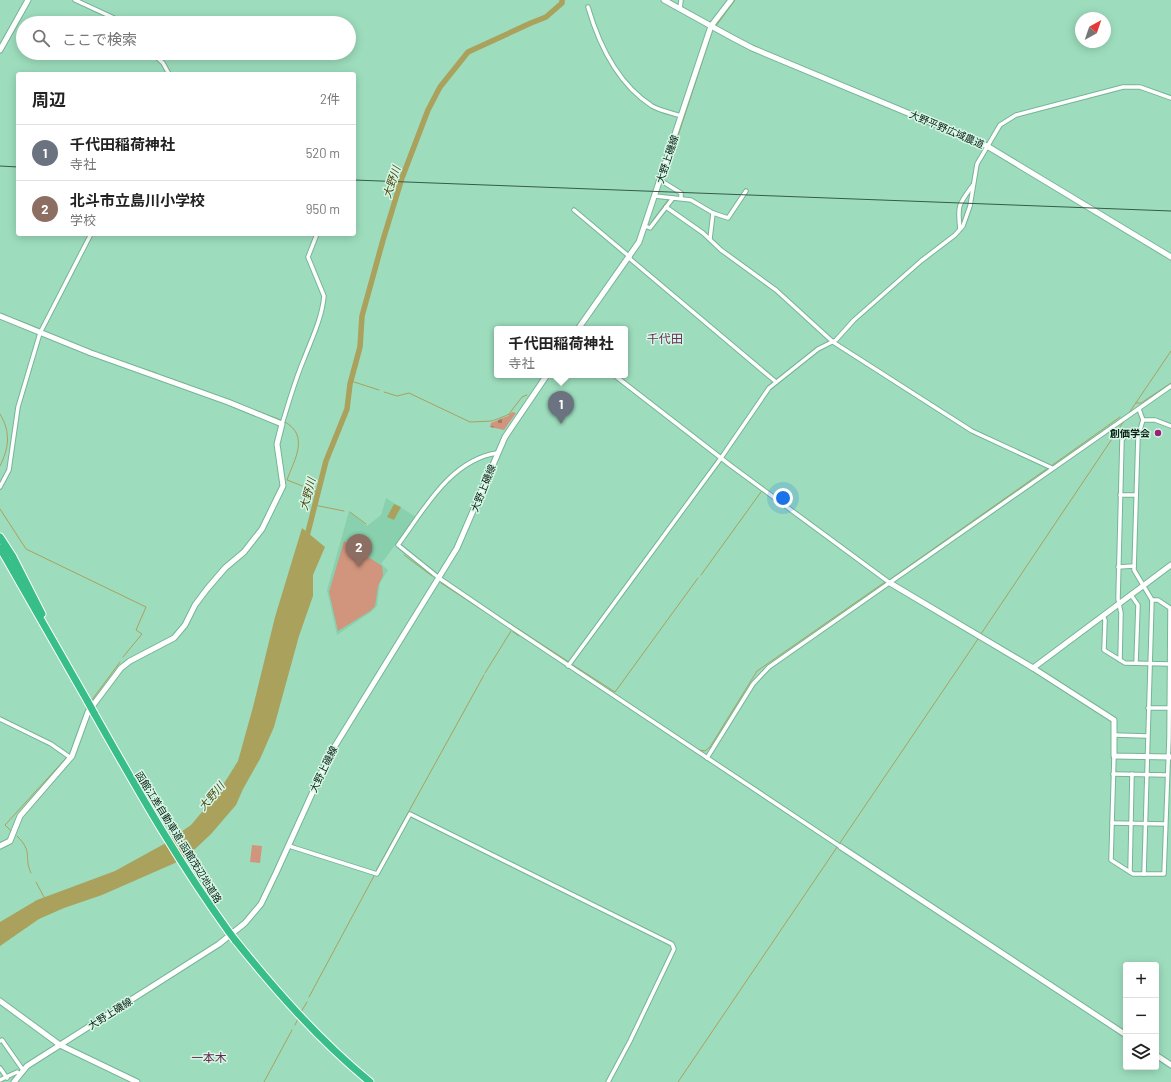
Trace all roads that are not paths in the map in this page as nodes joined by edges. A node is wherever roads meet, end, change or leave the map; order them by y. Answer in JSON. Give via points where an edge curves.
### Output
{"nodes":[{"id":1,"x":28,"y":0,"type":"edge"},
{"id":2,"x":75,"y":0,"type":"edge"},
{"id":3,"x":664,"y":0,"type":"edge"},
{"id":4,"x":681,"y":0,"type":"edge"},
{"id":5,"x":731,"y":0,"type":"edge"},
{"id":6,"x":588,"y":7,"type":"dead end"},
{"id":7,"x":680,"y":9,"type":"junction"},
{"id":8,"x":19,"y":16,"type":"edge"},
{"id":9,"x":110,"y":16,"type":"edge"},
{"id":10,"x":16,"y":21,"type":"edge"},
{"id":11,"x":711,"y":26,"type":"junction"},
{"id":12,"x":0,"y":50,"type":"edge"},
{"id":13,"x":160,"y":60,"type":"edge"},
{"id":14,"x":168,"y":72,"type":"edge"},
{"id":15,"x":1171,"y":98,"type":"edge"},
{"id":16,"x":682,"y":116,"type":"junction"},
{"id":17,"x":987,"y":146,"type":"junction"},
{"id":18,"x":660,"y":180,"type":"junction"},
{"id":19,"x":974,"y":183,"type":"junction"},
{"id":20,"x":746,"y":191,"type":"dead end"},
{"id":21,"x":655,"y":196,"type":"junction"},
{"id":22,"x":673,"y":198,"type":"junction"},
{"id":23,"x":681,"y":198,"type":"junction"},
{"id":24,"x":666,"y":207,"type":"junction"},
{"id":25,"x":574,"y":210,"type":"dead end"},
{"id":26,"x":713,"y":213,"type":"junction"},
{"id":27,"x":645,"y":226,"type":"junction"},
{"id":28,"x":960,"y":229,"type":"junction"},
{"id":29,"x":90,"y":236,"type":"edge"},
{"id":30,"x":316,"y":236,"type":"edge"},
{"id":31,"x":710,"y":239,"type":"junction"},
{"id":32,"x":1171,"y":256,"type":"edge"},
{"id":33,"x":629,"y":258,"type":"junction"},
{"id":34,"x":0,"y":316,"type":"edge"},
{"id":35,"x":580,"y":326,"type":"edge"},
{"id":36,"x":40,"y":333,"type":"junction"},
{"id":37,"x":833,"y":342,"type":"junction"},
{"id":38,"x":545,"y":378,"type":"edge"},
{"id":39,"x":618,"y":378,"type":"edge"},
{"id":40,"x":776,"y":382,"type":"junction"},
{"id":41,"x":1171,"y":386,"type":"edge"},
{"id":42,"x":1139,"y":409,"type":"junction"},
{"id":43,"x":1143,"y":420,"type":"junction"},
{"id":44,"x":282,"y":424,"type":"junction"},
{"id":45,"x":1171,"y":426,"type":"edge"},
{"id":46,"x":1138,"y":436,"type":"junction"},
{"id":47,"x":497,"y":453,"type":"junction"},
{"id":48,"x":721,"y":458,"type":"junction"},
{"id":49,"x":1050,"y":468,"type":"junction"},
{"id":50,"x":0,"y":487,"type":"edge"},
{"id":51,"x":1120,"y":495,"type":"junction"},
{"id":52,"x":1136,"y":495,"type":"junction"},
{"id":53,"x":0,"y":537,"type":"edge"},
{"id":54,"x":0,"y":548,"type":"edge"},
{"id":55,"x":0,"y":552,"type":"edge"},
{"id":56,"x":1171,"y":565,"type":"edge"},
{"id":57,"x":1118,"y":566,"type":"junction"},
{"id":58,"x":1134,"y":566,"type":"junction"},
{"id":59,"x":17,"y":576,"type":"junction"},
{"id":60,"x":439,"y":578,"type":"junction"},
{"id":61,"x":890,"y":583,"type":"junction"},
{"id":62,"x":1143,"y":586,"type":"junction"},
{"id":63,"x":1131,"y":595,"type":"junction"},
{"id":64,"x":1152,"y":600,"type":"junction"},
{"id":65,"x":1118,"y":605,"type":"junction"},
{"id":66,"x":1103,"y":616,"type":"junction"},
{"id":67,"x":1120,"y":660,"type":"junction"},
{"id":68,"x":1136,"y":663,"type":"junction"},
{"id":69,"x":1149,"y":663,"type":"junction"},
{"id":70,"x":1169,"y":664,"type":"junction"},
{"id":71,"x":568,"y":666,"type":"junction"},
{"id":72,"x":1033,"y":668,"type":"junction"},
{"id":73,"x":72,"y":675,"type":"junction"},
{"id":74,"x":1148,"y":708,"type":"junction"},
{"id":75,"x":1169,"y":708,"type":"junction"},
{"id":76,"x":0,"y":719,"type":"edge"},
{"id":77,"x":1114,"y":735,"type":"junction"},
{"id":78,"x":1147,"y":736,"type":"junction"},
{"id":79,"x":69,"y":756,"type":"junction"},
{"id":80,"x":1114,"y":756,"type":"junction"},
{"id":81,"x":1146,"y":757,"type":"junction"},
{"id":82,"x":1169,"y":757,"type":"edge"},
{"id":83,"x":707,"y":758,"type":"junction"},
{"id":84,"x":1113,"y":774,"type":"junction"},
{"id":85,"x":1132,"y":774,"type":"junction"},
{"id":86,"x":1146,"y":774,"type":"junction"},
{"id":87,"x":1166,"y":775,"type":"junction"},
{"id":88,"x":1112,"y":823,"type":"junction"},
{"id":89,"x":1131,"y":823,"type":"junction"},
{"id":90,"x":1145,"y":824,"type":"junction"},
{"id":91,"x":1165,"y":824,"type":"junction"},
{"id":92,"x":0,"y":846,"type":"edge"},
{"id":93,"x":289,"y":846,"type":"junction"},
{"id":94,"x":841,"y":847,"type":"joint"},
{"id":95,"x":1130,"y":872,"type":"junction"},
{"id":96,"x":1144,"y":874,"type":"junction"},
{"id":97,"x":0,"y":1001,"type":"edge"},
{"id":98,"x":1124,"y":1034,"type":"edge"},
{"id":99,"x":0,"y":1041,"type":"edge"},
{"id":100,"x":60,"y":1045,"type":"junction"},
{"id":101,"x":1159,"y":1057,"type":"edge"},
{"id":102,"x":1171,"y":1065,"type":"edge"},
{"id":103,"x":0,"y":1068,"type":"edge"},
{"id":104,"x":21,"y":1072,"type":"junction"},
{"id":105,"x":7,"y":1078,"type":"junction"},
{"id":106,"x":0,"y":1080,"type":"edge"},
{"id":107,"x":14,"y":1082,"type":"edge"},
{"id":108,"x":137,"y":1082,"type":"edge"},
{"id":109,"x":370,"y":1082,"type":"edge"},
{"id":110,"x":608,"y":1082,"type":"edge"}],
"edges":[{"from":1,"to":8,"type":"street"},
{"from":2,"to":9,"type":"street"},
{"from":3,"to":7,"type":"street"},
{"from":4,"to":7,"type":"street"},
{"from":5,"to":11,"type":"street","name":"大野上磯線"},
{"from":6,"to":16,"type":"street","via":[[598,36],[622,78],[651,105]]},
{"from":7,"to":11,"type":"street"},
{"from":10,"to":12,"type":"street"},
{"from":11,"to":16,"type":"street","name":"大野上磯線"},
{"from":11,"to":17,"type":"street","name":"大野平野広域農道","via":[[736,40],[820,77]]},
{"from":13,"to":14,"type":"street"},
{"from":15,"to":17,"type":"street","via":[[1134,86],[1102,92],[1016,115],[1000,125]]},
{"from":16,"to":18,"type":"street","name":"大野上磯線"},
{"from":17,"to":19,"type":"street","via":[[977,164]]},
{"from":17,"to":32,"type":"street","name":"大野平野広域農道"},
{"from":18,"to":21,"type":"street","name":"大野上磯線"},
{"from":18,"to":23,"type":"street","via":[[682,192]]},
{"from":19,"to":28,"type":"street","via":[[968,216]]},
{"from":19,"to":28,"type":"street","via":[[961,200],[958,209]]},
{"from":20,"to":26,"type":"street","via":[[728,218]]},
{"from":21,"to":22,"type":"street"},
{"from":21,"to":27,"type":"street","name":"大野上磯線"},
{"from":22,"to":23,"type":"street"},
{"from":22,"to":24,"type":"street"},
{"from":23,"to":26,"type":"street","via":[[698,203]]},
{"from":24,"to":27,"type":"street","via":[[650,228]]},
{"from":24,"to":31,"type":"street"},
{"from":25,"to":33,"type":"street"},
{"from":26,"to":31,"type":"street"},
{"from":27,"to":33,"type":"street","name":"大野上磯線"},
{"from":28,"to":37,"type":"street","via":[[860,314]]},
{"from":29,"to":36,"type":"street"},
{"from":30,"to":44,"type":"street","via":[[308,257],[324,296],[323,303],[317,328],[291,392]]},
{"from":31,"to":37,"type":"street","via":[[776,290]]},
{"from":33,"to":35,"type":"street","name":"大野上磯線"},
{"from":33,"to":40,"type":"street"},
{"from":34,"to":36,"type":"street"},
{"from":36,"to":44,"type":"street"},
{"from":36,"to":50,"type":"street","via":[[18,407],[9,470]]},
{"from":37,"to":40,"type":"street","via":[[818,349]]},
{"from":37,"to":49,"type":"street","via":[[972,430]]},
{"from":38,"to":47,"type":"street","name":"大野上磯線","via":[[512,425]]},
{"from":39,"to":48,"type":"street"},
{"from":40,"to":48,"type":"street","via":[[766,392]]},
{"from":41,"to":42,"type":"street"},
{"from":42,"to":43,"type":"street"},
{"from":42,"to":49,"type":"street"},
{"from":43,"to":45,"type":"street","via":[[1155,420]]},
{"from":43,"to":46,"type":"street"},
{"from":44,"to":79,"type":"street","via":[[277,444],[283,486],[262,529],[244,552],[225,568],[207,589],[174,638],[121,668],[88,712]]},
{"from":46,"to":51,"type":"street","via":[[1125,436],[1122,440]]},
{"from":46,"to":52,"type":"street"},
{"from":47,"to":60,"type":"street","name":"大野上磯線","via":[[467,527]]},
{"from":47,"to":60,"type":"street","via":[[468,464],[458,471],[433,497],[398,545]]},
{"from":48,"to":61,"type":"street"},
{"from":48,"to":71,"type":"street"},
{"from":49,"to":61,"type":"street"},
{"from":51,"to":52,"type":"street"},
{"from":51,"to":57,"type":"street"},
{"from":52,"to":58,"type":"street"},
{"from":53,"to":73,"type":"highway","name":"函館江差自動車道;函館茂辺地道路","via":[[33,595]]},
{"from":54,"to":59,"type":"highway","name":"函館江差自動車道;函館茂辺地道路"},
{"from":55,"to":59,"type":"highway"},
{"from":56,"to":62,"type":"street"},
{"from":57,"to":58,"type":"street"},
{"from":57,"to":65,"type":"street"},
{"from":58,"to":62,"type":"street"},
{"from":59,"to":73,"type":"highway","name":"函館江差自動車道;函館茂辺地道路"},
{"from":60,"to":71,"type":"street"},
{"from":60,"to":93,"type":"street","name":"大野上磯線","via":[[338,739]]},
{"from":61,"to":72,"type":"street"},
{"from":61,"to":83,"type":"street","via":[[762,673]]},
{"from":62,"to":63,"type":"street"},
{"from":62,"to":64,"type":"street"},
{"from":63,"to":65,"type":"street"},
{"from":63,"to":68,"type":"street","via":[[1138,605]]},
{"from":64,"to":69,"type":"street"},
{"from":64,"to":70,"type":"street","via":[[1158,600],[1170,608]]},
{"from":65,"to":66,"type":"street"},
{"from":65,"to":67,"type":"street","via":[[1121,613]]},
{"from":66,"to":67,"type":"street","via":[[1104,650]]},
{"from":66,"to":72,"type":"street"},
{"from":67,"to":68,"type":"street","via":[[1125,663]]},
{"from":68,"to":69,"type":"street"},
{"from":69,"to":70,"type":"street"},
{"from":69,"to":74,"type":"street"},
{"from":70,"to":75,"type":"street"},
{"from":71,"to":83,"type":"street"},
{"from":72,"to":77,"type":"street","via":[[1114,720]]},
{"from":73,"to":109,"type":"highway","name":"函館江差自動車道;函館茂辺地道路","bridge":true,"via":[[151,814],[194,884],[234,940],[304,1021]]},
{"from":74,"to":75,"type":"street"},
{"from":74,"to":78,"type":"street"},
{"from":75,"to":82,"type":"street"},
{"from":76,"to":79,"type":"street","via":[[51,744]]},
{"from":77,"to":78,"type":"street"},
{"from":77,"to":80,"type":"street"},
{"from":78,"to":81,"type":"street"},
{"from":79,"to":92,"type":"street","via":[[20,816],[10,841]]},
{"from":80,"to":81,"type":"street"},
{"from":80,"to":84,"type":"street"},
{"from":81,"to":82,"type":"street"},
{"from":81,"to":86,"type":"street"},
{"from":82,"to":87,"type":"street"},
{"from":83,"to":94,"type":"street"},
{"from":84,"to":85,"type":"street"},
{"from":84,"to":88,"type":"street"},
{"from":85,"to":86,"type":"street"},
{"from":85,"to":89,"type":"street"},
{"from":86,"to":87,"type":"street"},
{"from":86,"to":90,"type":"street"},
{"from":87,"to":91,"type":"street"},
{"from":88,"to":89,"type":"street"},
{"from":88,"to":95,"type":"street","via":[[1111,860]]},
{"from":89,"to":90,"type":"street"},
{"from":89,"to":95,"type":"street"},
{"from":90,"to":91,"type":"street"},
{"from":90,"to":96,"type":"street"},
{"from":91,"to":96,"type":"street","via":[[1164,874]]},
{"from":93,"to":100,"type":"street","name":"大野上磯線","via":[[261,904],[236,932]]},
{"from":93,"to":110,"type":"street","via":[[377,874],[410,814],[672,944],[674,949]]},
{"from":94,"to":98,"type":"street"},
{"from":95,"to":96,"type":"street"},
{"from":97,"to":100,"type":"street"},
{"from":99,"to":104,"type":"street","via":[[2,1040]]},
{"from":100,"to":104,"type":"street","name":"大野上磯線"},
{"from":100,"to":108,"type":"street"},
{"from":101,"to":102,"type":"street"},
{"from":103,"to":105,"type":"street"},
{"from":104,"to":105,"type":"street"},
{"from":104,"to":107,"type":"street","name":"大野上磯線"},
{"from":105,"to":106,"type":"street"}]}
